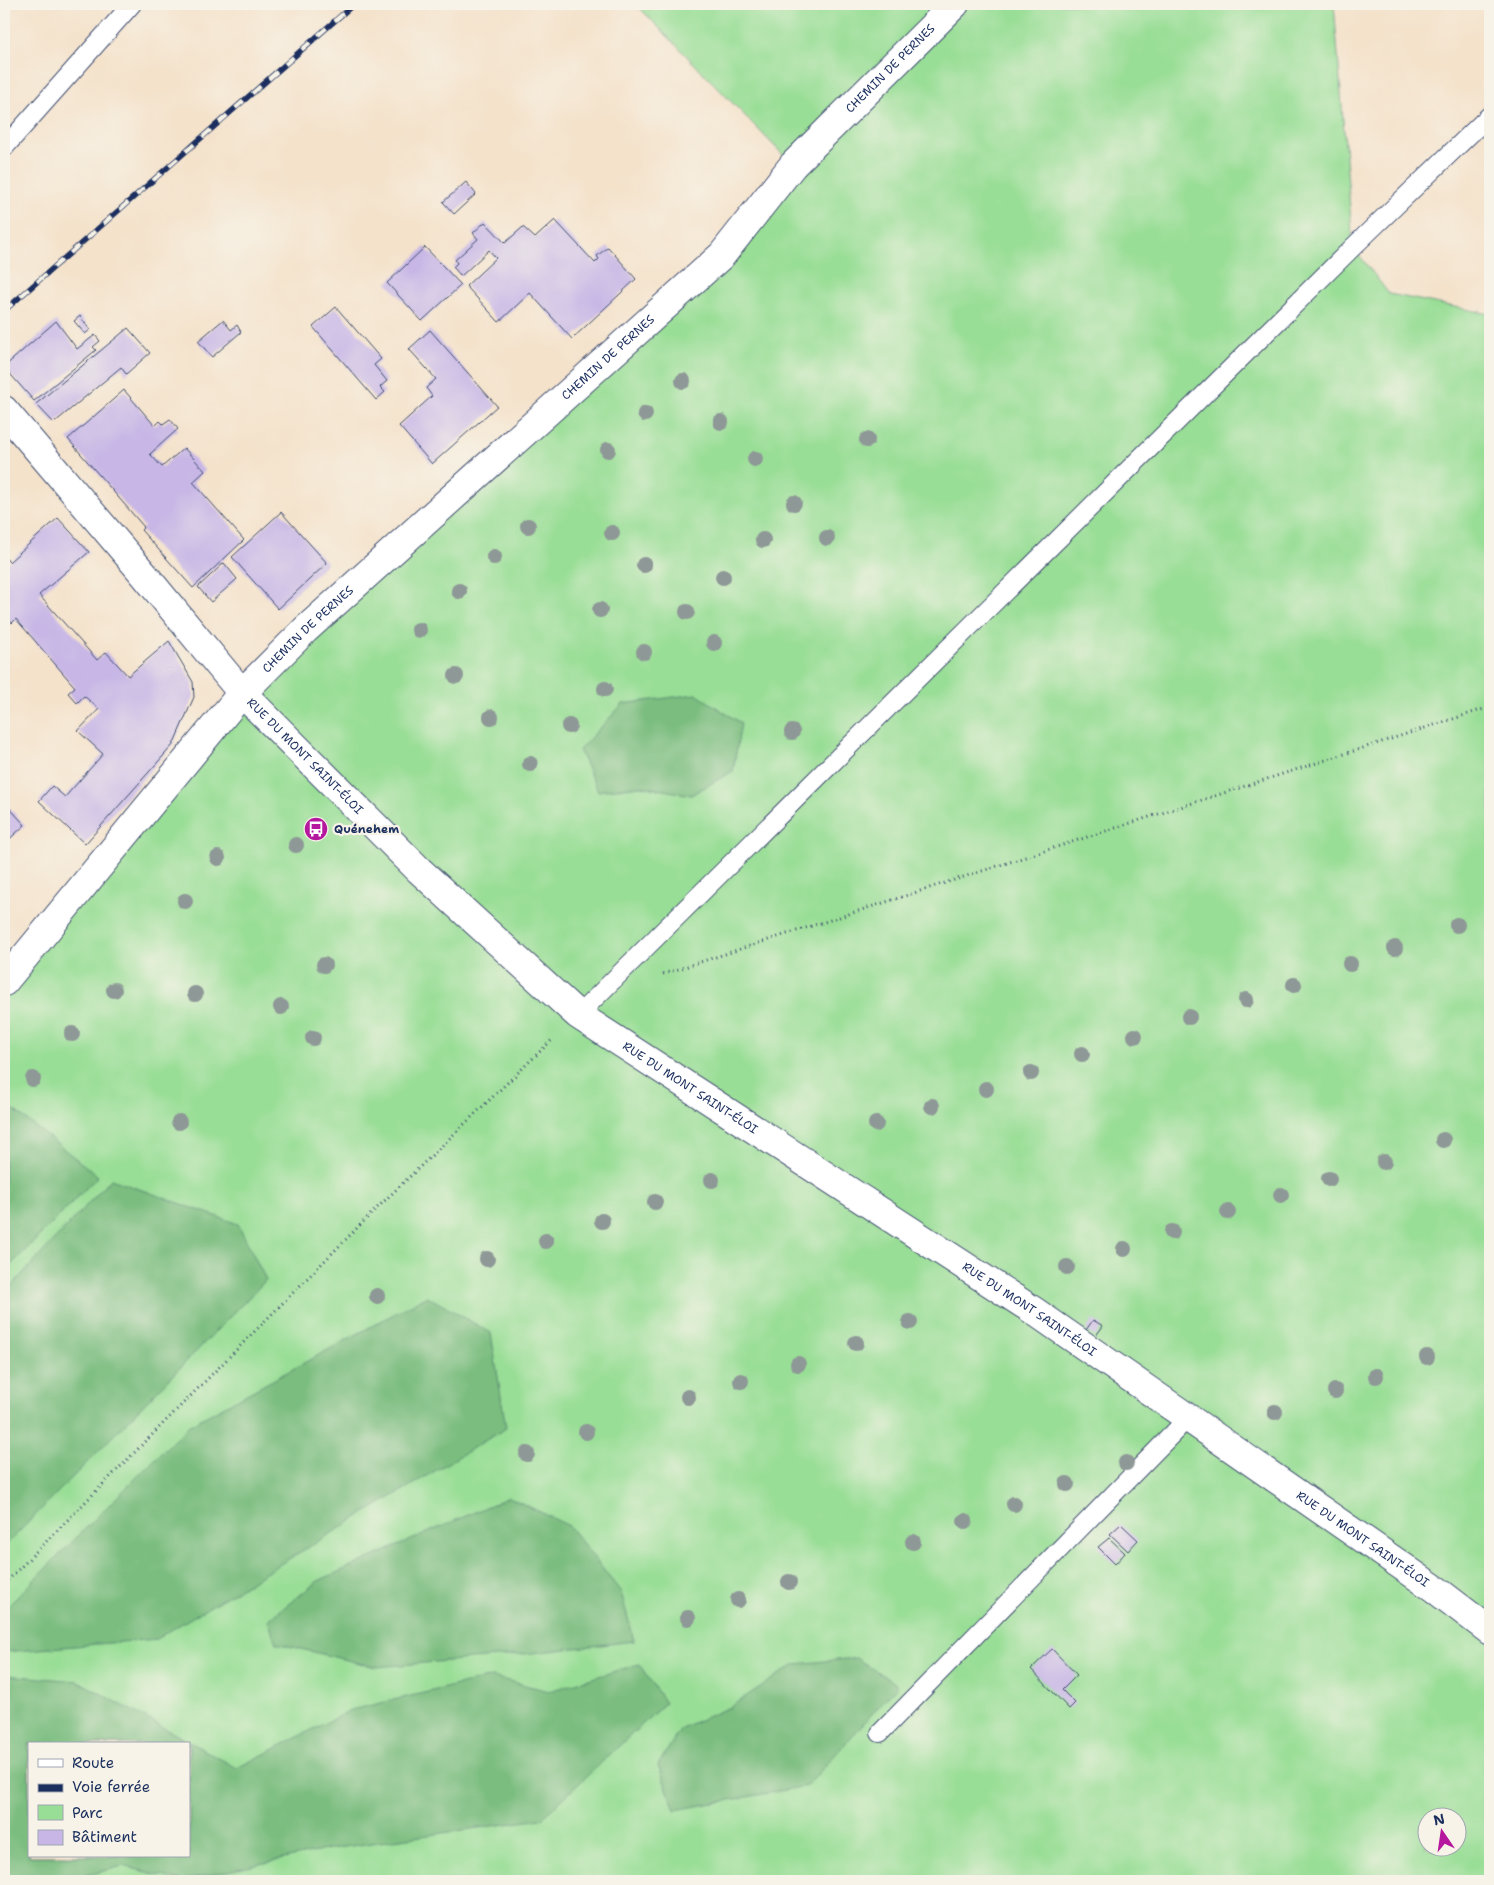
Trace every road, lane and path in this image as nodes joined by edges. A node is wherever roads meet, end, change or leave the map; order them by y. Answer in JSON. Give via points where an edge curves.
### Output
{"nodes":[{"id":1,"x":132,"y":4,"type":"edge"},
{"id":2,"x":955,"y":4,"type":"edge"},
{"id":3,"x":1490,"y":115,"type":"edge"},
{"id":4,"x":5,"y":143,"type":"edge"},
{"id":5,"x":4,"y":410,"type":"edge"},
{"id":6,"x":242,"y":693,"type":"junction"},
{"id":7,"x":1490,"y":707,"type":"edge"},
{"id":8,"x":655,"y":977,"type":"dead end"},
{"id":9,"x":4,"y":982,"type":"edge"},
{"id":10,"x":578,"y":1015,"type":"junction"},
{"id":11,"x":1188,"y":1418,"type":"junction"},
{"id":12,"x":4,"y":1584,"type":"edge"},
{"id":13,"x":1490,"y":1632,"type":"edge"},
{"id":14,"x":880,"y":1733,"type":"dead end"}],
"edges":[{"from":1,"to":4,"type":"lane"},
{"from":2,"to":6,"type":"street","name":"CHEMIN DE PERNES","via":[[793,165],[722,255],[305,630]]},
{"from":3,"to":10,"type":"lane"},
{"from":5,"to":6,"type":"street","name":"RUE DU MONT SAINT-ÉLOI"},
{"from":6,"to":9,"type":"street","name":"CHEMIN DE PERNES"},
{"from":6,"to":10,"type":"street","name":"RUE DU MONT SAINT-ÉLOI","via":[[419,870]]},
{"from":7,"to":8,"type":"path"},
{"from":10,"to":11,"type":"street","name":"RUE DU MONT SAINT-ÉLOI","via":[[1034,1312]]},
{"from":10,"to":12,"type":"path","via":[[375,1210]]},
{"from":11,"to":13,"type":"street","name":"RUE DU MONT SAINT-ÉLOI","via":[[1435,1589]]},
{"from":11,"to":14,"type":"lane"}]}
